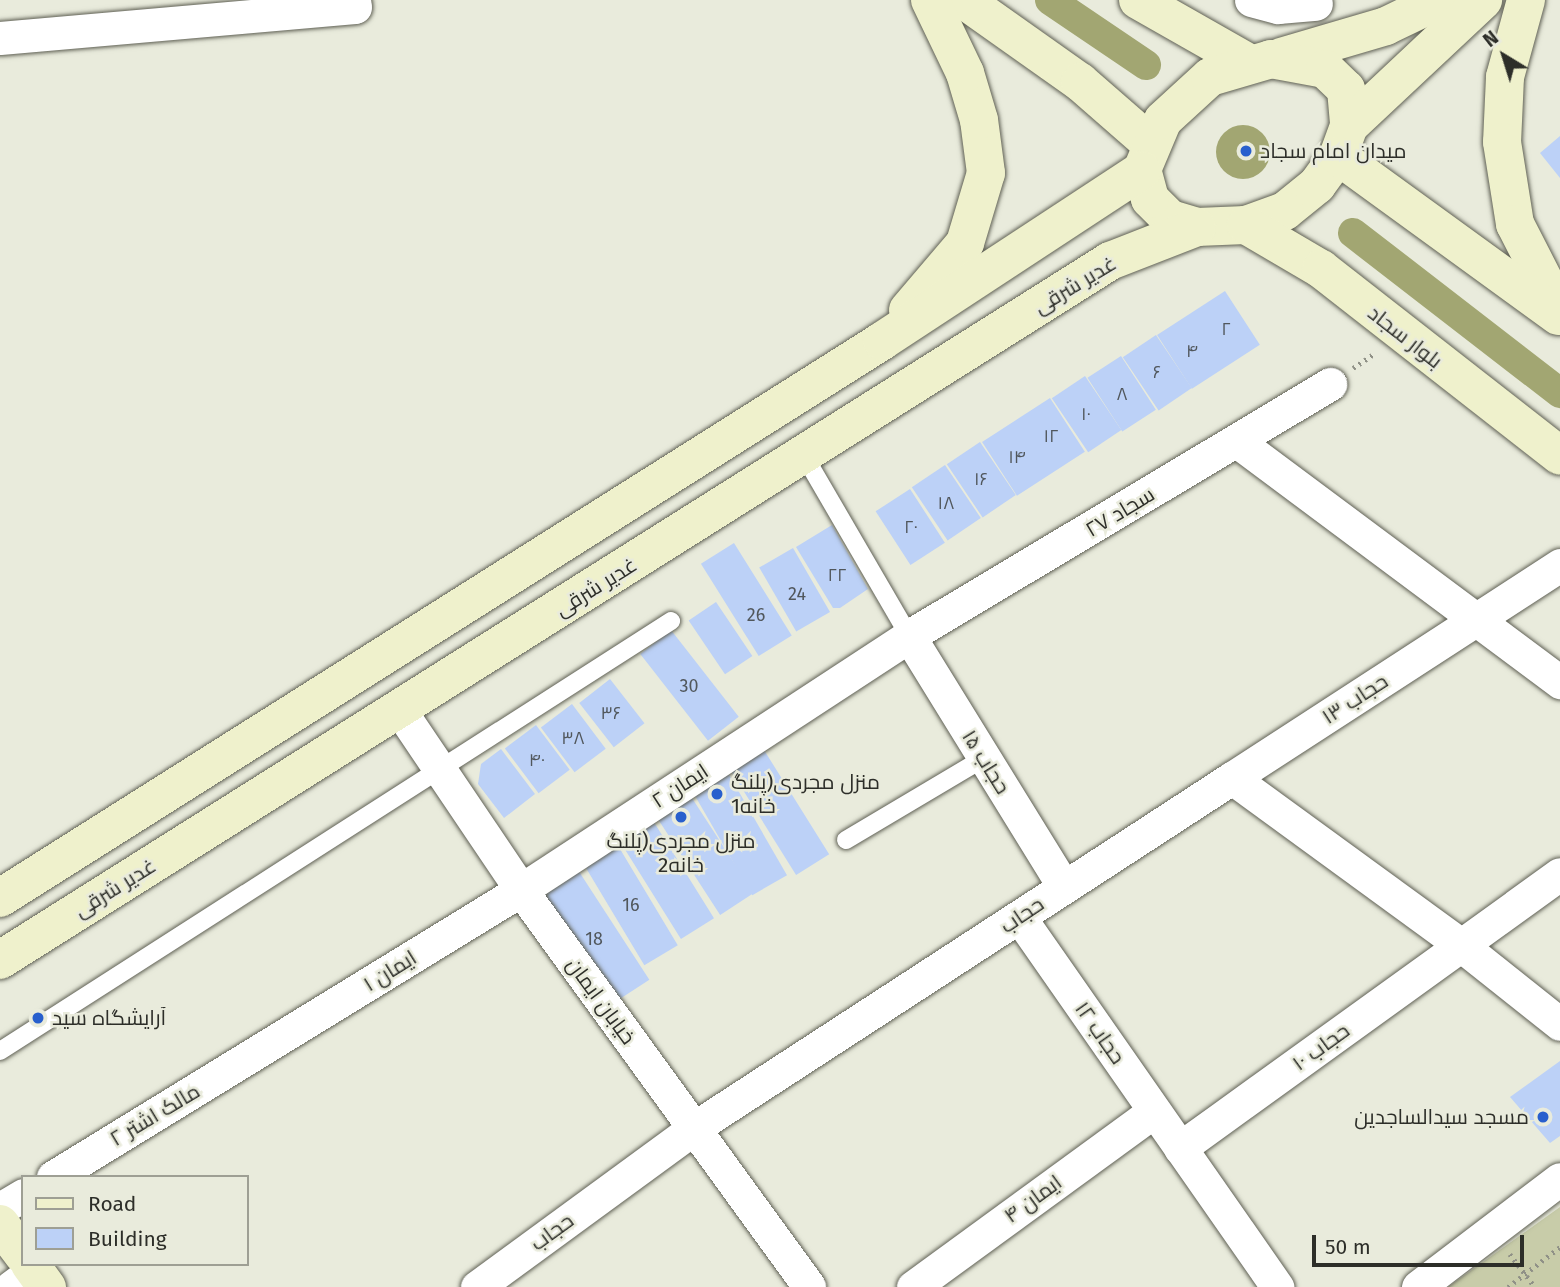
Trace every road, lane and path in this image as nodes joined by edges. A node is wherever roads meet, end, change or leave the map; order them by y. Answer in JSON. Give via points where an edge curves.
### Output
{"nodes":[{"id":1,"x":355,"y":0,"type":"edge"},
{"id":2,"x":930,"y":0,"type":"edge"},
{"id":3,"x":964,"y":0,"type":"edge"},
{"id":4,"x":1138,"y":0,"type":"edge"},
{"id":5,"x":1251,"y":0,"type":"edge"},
{"id":6,"x":1440,"y":0,"type":"edge"},
{"id":7,"x":1483,"y":0,"type":"edge"},
{"id":8,"x":1526,"y":0,"type":"edge"},
{"id":9,"x":1317,"y":4,"type":"dead end"},
{"id":10,"x":0,"y":38,"type":"edge"},
{"id":11,"x":1260,"y":61,"type":"junction"},
{"id":12,"x":1344,"y":141,"type":"junction"},
{"id":13,"x":1147,"y":156,"type":"junction"},
{"id":14,"x":1246,"y":225,"type":"junction"},
{"id":15,"x":1197,"y":227,"type":"junction"},
{"id":16,"x":1560,"y":312,"type":"edge"},
{"id":17,"x":1560,"y":318,"type":"edge"},
{"id":18,"x":1400,"y":335,"type":"junction"},
{"id":19,"x":882,"y":341,"type":"junction"},
{"id":20,"x":1330,"y":384,"type":"joint"},
{"id":21,"x":1238,"y":442,"type":"junction"},
{"id":22,"x":1560,"y":456,"type":"edge"},
{"id":23,"x":805,"y":457,"type":"junction"},
{"id":24,"x":1560,"y":565,"type":"edge"},
{"id":25,"x":1478,"y":620,"type":"junction"},
{"id":26,"x":671,"y":621,"type":"dead end"},
{"id":27,"x":909,"y":636,"type":"junction"},
{"id":28,"x":1560,"y":682,"type":"edge"},
{"id":29,"x":399,"y":709,"type":"junction"},
{"id":30,"x":984,"y":758,"type":"junction"},
{"id":31,"x":440,"y":772,"type":"junction"},
{"id":32,"x":1233,"y":778,"type":"junction"},
{"id":33,"x":846,"y":840,"type":"dead end"},
{"id":34,"x":1560,"y":874,"type":"edge"},
{"id":35,"x":1064,"y":887,"type":"junction"},
{"id":36,"x":521,"y":890,"type":"junction"},
{"id":37,"x":0,"y":898,"type":"edge"},
{"id":38,"x":1020,"y":918,"type":"junction"},
{"id":39,"x":1462,"y":946,"type":"junction"},
{"id":40,"x":0,"y":960,"type":"edge"},
{"id":41,"x":1560,"y":1024,"type":"edge"},
{"id":42,"x":0,"y":1051,"type":"edge"},
{"id":43,"x":258,"y":1052,"type":"joint"},
{"id":44,"x":1154,"y":1111,"type":"junction"},
{"id":45,"x":694,"y":1128,"type":"junction"},
{"id":46,"x":1180,"y":1148,"type":"junction"},
{"id":47,"x":56,"y":1175,"type":"edge"},
{"id":48,"x":1560,"y":1180,"type":"edge"},
{"id":49,"x":21,"y":1196,"type":"edge"},
{"id":50,"x":0,"y":1209,"type":"edge"},
{"id":51,"x":0,"y":1224,"type":"edge"},
{"id":52,"x":1493,"y":1232,"type":"junction"},
{"id":53,"x":1560,"y":1247,"type":"edge"},
{"id":54,"x":21,"y":1259,"type":"edge"},
{"id":55,"x":1525,"y":1274,"type":"junction"},
{"id":56,"x":477,"y":1287,"type":"edge"},
{"id":57,"x":809,"y":1287,"type":"edge"},
{"id":58,"x":913,"y":1287,"type":"edge"},
{"id":59,"x":1277,"y":1287,"type":"edge"},
{"id":60,"x":1418,"y":1287,"type":"edge"},
{"id":61,"x":1508,"y":1287,"type":"edge"},
{"id":62,"x":1535,"y":1287,"type":"edge"}],
"edges":[{"from":1,"to":10,"type":"street","via":[[355,7]]},
{"from":2,"to":19,"type":"main road","via":[[965,73],[979,120],[986,173],[965,243]]},
{"from":3,"to":13,"type":"main road","via":[[1080,82]]},
{"from":4,"to":11,"type":"main road"},
{"from":5,"to":9,"type":"street","via":[[1278,6]]},
{"from":6,"to":11,"type":"main road","via":[[1386,26]]},
{"from":7,"to":12,"type":"main road"},
{"from":8,"to":16,"type":"main road","via":[[1505,77],[1502,142],[1514,223]]},
{"from":11,"to":12,"type":"main road","via":[[1325,69],[1346,89]]},
{"from":11,"to":13,"type":"main road","via":[[1210,77],[1178,103]]},
{"from":12,"to":14,"type":"main road","via":[[1317,185],[1285,211]]},
{"from":12,"to":17,"type":"main road"},
{"from":13,"to":15,"type":"main road","via":[[1150,199],[1170,219]]},
{"from":13,"to":19,"type":"main road"},
{"from":14,"to":15,"type":"main road"},
{"from":14,"to":18,"type":"main road","name":"بلوار سجاد","via":[[1321,269]]},
{"from":15,"to":23,"type":"main road","name":"غدیر شرقی","via":[[1110,261]]},
{"from":18,"to":20,"type":"path"},
{"from":18,"to":22,"type":"main road","name":"بلوار سجاد"},
{"from":19,"to":37,"type":"main road"},
{"from":20,"to":21,"type":"street","name":"سجاد ۲۷"},
{"from":21,"to":25,"type":"street"},
{"from":21,"to":27,"type":"street","name":"سجاد ۲۷"},
{"from":23,"to":27,"type":"lane"},
{"from":23,"to":29,"type":"main road","name":"غدیر شرقی"},
{"from":24,"to":25,"type":"street","name":"حجاب ۱۳"},
{"from":25,"to":28,"type":"street"},
{"from":25,"to":32,"type":"street","name":"حجاب ۱۳"},
{"from":26,"to":31,"type":"lane"},
{"from":27,"to":30,"type":"street","name":"حجاب ۱۵"},
{"from":27,"to":36,"type":"street","name":"ایمان ۲"},
{"from":29,"to":31,"type":"street","name":"خیابان ایمان"},
{"from":29,"to":40,"type":"main road","name":"غدیر شرقی"},
{"from":30,"to":33,"type":"lane"},
{"from":30,"to":35,"type":"street","name":"حجاب ۱۵"},
{"from":31,"to":36,"type":"street","name":"خیابان ایمان"},
{"from":31,"to":42,"type":"lane"},
{"from":32,"to":35,"type":"street","name":"حجاب"},
{"from":32,"to":39,"type":"street"},
{"from":34,"to":39,"type":"street","name":"حجاب ۱۰"},
{"from":35,"to":38,"type":"street","name":"حجاب"},
{"from":36,"to":43,"type":"street","name":"ایمان ۱"},
{"from":36,"to":45,"type":"street","name":"خیابان ایمان"},
{"from":38,"to":44,"type":"street","name":"حجاب ۱۲"},
{"from":38,"to":45,"type":"street","name":"حجاب"},
{"from":39,"to":41,"type":"street"},
{"from":39,"to":46,"type":"street","name":"حجاب ۱۰"},
{"from":43,"to":47,"type":"street","name":"مالک اشتر ۲"},
{"from":44,"to":46,"type":"street","name":"حجاب ۱۲"},
{"from":44,"to":58,"type":"street","name":"ایمان ۴"},
{"from":45,"to":56,"type":"street","name":"حجاب"},
{"from":45,"to":57,"type":"street","name":"خیابان ایمان"},
{"from":46,"to":59,"type":"street","name":"حجاب ۱۲"},
{"from":48,"to":52,"type":"street"},
{"from":49,"to":50,"type":"street"},
{"from":51,"to":54,"type":"main road"},
{"from":52,"to":55,"type":"path"},
{"from":52,"to":60,"type":"street"},
{"from":53,"to":55,"type":"path"},
{"from":55,"to":61,"type":"path"},
{"from":55,"to":62,"type":"path"}]}
